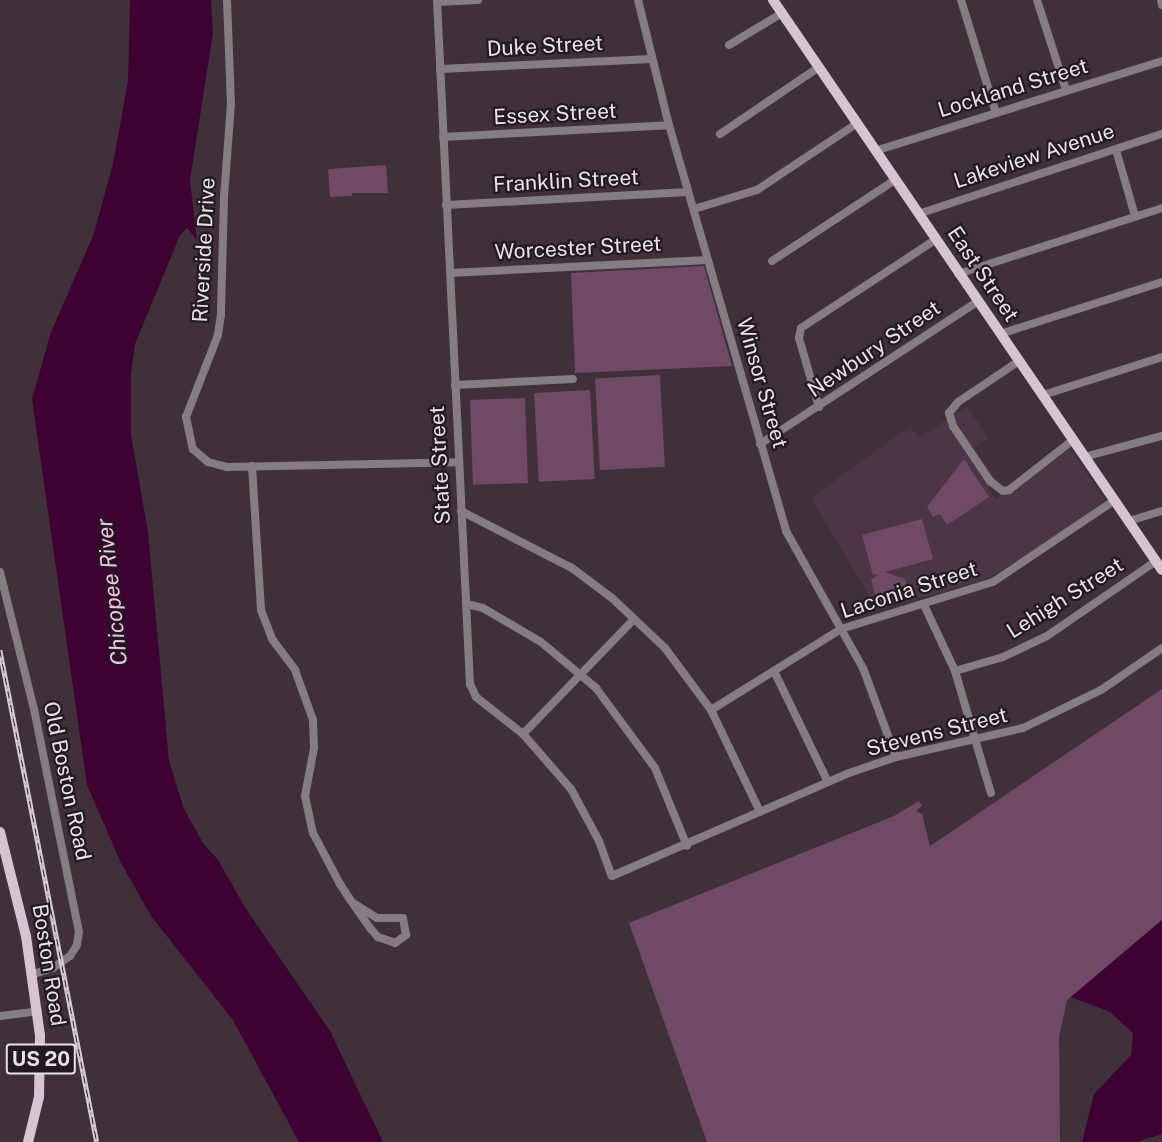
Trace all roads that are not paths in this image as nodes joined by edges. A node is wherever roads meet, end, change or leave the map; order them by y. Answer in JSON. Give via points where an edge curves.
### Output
{"nodes":[{"id":1,"x":227,"y":0,"type":"edge"},
{"id":2,"x":478,"y":0,"type":"edge"},
{"id":3,"x":638,"y":0,"type":"edge"},
{"id":4,"x":961,"y":0,"type":"edge"},
{"id":5,"x":1037,"y":0,"type":"edge"},
{"id":6,"x":1161,"y":0,"type":"edge"},
{"id":7,"x":437,"y":1,"type":"edge"},
{"id":8,"x":775,"y":1,"type":"edge"},
{"id":9,"x":1162,"y":5,"type":"edge"},
{"id":10,"x":782,"y":13,"type":"junction"},
{"id":11,"x":729,"y":45,"type":"dead end"},
{"id":12,"x":652,"y":59,"type":"junction"},
{"id":13,"x":1162,"y":60,"type":"edge"},
{"id":14,"x":819,"y":67,"type":"junction"},
{"id":15,"x":440,"y":69,"type":"junction"},
{"id":16,"x":1066,"y":90,"type":"junction"},
{"id":17,"x":996,"y":113,"type":"junction"},
{"id":18,"x":856,"y":124,"type":"junction"},
{"id":19,"x":669,"y":126,"type":"junction"},
{"id":20,"x":720,"y":134,"type":"dead end"},
{"id":21,"x":1162,"y":134,"type":"edge"},
{"id":22,"x":443,"y":137,"type":"junction"},
{"id":23,"x":1116,"y":150,"type":"junction"},
{"id":24,"x":876,"y":151,"type":"junction"},
{"id":25,"x":895,"y":180,"type":"junction"},
{"id":26,"x":688,"y":192,"type":"junction"},
{"id":27,"x":446,"y":205,"type":"junction"},
{"id":28,"x":1162,"y":208,"type":"edge"},
{"id":29,"x":694,"y":209,"type":"junction"},
{"id":30,"x":918,"y":214,"type":"junction"},
{"id":31,"x":1135,"y":216,"type":"junction"},
{"id":32,"x":935,"y":240,"type":"junction"},
{"id":33,"x":708,"y":260,"type":"junction"},
{"id":34,"x":772,"y":261,"type":"dead end"},
{"id":35,"x":450,"y":273,"type":"junction"},
{"id":36,"x":958,"y":274,"type":"junction"},
{"id":37,"x":1162,"y":282,"type":"edge"},
{"id":38,"x":977,"y":302,"type":"junction"},
{"id":39,"x":1000,"y":334,"type":"junction"},
{"id":40,"x":1162,"y":357,"type":"edge"},
{"id":41,"x":1019,"y":361,"type":"junction"},
{"id":42,"x":573,"y":379,"type":"dead end"},
{"id":43,"x":455,"y":385,"type":"junction"},
{"id":44,"x":1043,"y":394,"type":"junction"},
{"id":45,"x":819,"y":407,"type":"junction"},
{"id":46,"x":1162,"y":436,"type":"edge"},
{"id":47,"x":1072,"y":440,"type":"junction"},
{"id":48,"x":760,"y":444,"type":"junction"},
{"id":49,"x":1084,"y":457,"type":"junction"},
{"id":50,"x":458,"y":462,"type":"junction"},
{"id":51,"x":252,"y":466,"type":"junction"},
{"id":52,"x":1115,"y":500,"type":"junction"},
{"id":53,"x":461,"y":511,"type":"junction"},
{"id":54,"x":1162,"y":511,"type":"edge"},
{"id":55,"x":1129,"y":521,"type":"junction"},
{"id":56,"x":1159,"y":566,"type":"edge"},
{"id":57,"x":0,"y":572,"type":"edge"},
{"id":58,"x":467,"y":604,"type":"junction"},
{"id":59,"x":924,"y":605,"type":"junction"},
{"id":60,"x":634,"y":619,"type":"junction"},
{"id":61,"x":842,"y":628,"type":"junction"},
{"id":62,"x":1162,"y":648,"type":"edge"},
{"id":63,"x":774,"y":671,"type":"junction"},
{"id":64,"x":956,"y":671,"type":"junction"},
{"id":65,"x":581,"y":673,"type":"junction"},
{"id":66,"x":711,"y":710,"type":"junction"},
{"id":67,"x":523,"y":734,"type":"junction"},
{"id":68,"x":977,"y":740,"type":"junction"},
{"id":69,"x":896,"y":757,"type":"junction"},
{"id":70,"x":828,"y":782,"type":"junction"},
{"id":71,"x":991,"y":793,"type":"dead end"},
{"id":72,"x":760,"y":812,"type":"junction"},
{"id":73,"x":0,"y":834,"type":"edge"},
{"id":74,"x":687,"y":846,"type":"junction"},
{"id":75,"x":612,"y":876,"type":"joint"},
{"id":76,"x":353,"y":903,"type":"junction"},
{"id":77,"x":33,"y":974,"type":"junction"},
{"id":78,"x":38,"y":1011,"type":"junction"},
{"id":79,"x":0,"y":1016,"type":"edge"},
{"id":80,"x":28,"y":1142,"type":"edge"}],
"edges":[{"from":1,"to":51,"type":"street","name":"Riverside Drive","via":[[231,104],[221,315],[218,335],[186,417],[193,449],[208,462],[227,467]]},
{"from":2,"to":7,"type":"street"},
{"from":3,"to":12,"type":"street","name":"Winsor Street"},
{"from":4,"to":17,"type":"street"},
{"from":5,"to":16,"type":"street"},
{"from":6,"to":9,"type":"street"},
{"from":7,"to":15,"type":"street","name":"State Street"},
{"from":8,"to":10,"type":"main road","name":"East Street"},
{"from":10,"to":11,"type":"street"},
{"from":10,"to":14,"type":"main road","name":"East Street"},
{"from":12,"to":15,"type":"street","name":"Duke Street"},
{"from":12,"to":19,"type":"street","name":"Winsor Street"},
{"from":13,"to":16,"type":"street","name":"Lockland Street"},
{"from":14,"to":18,"type":"main road","name":"East Street"},
{"from":14,"to":20,"type":"street"},
{"from":15,"to":22,"type":"street","name":"State Street"},
{"from":16,"to":17,"type":"street","name":"Lockland Street"},
{"from":17,"to":24,"type":"street","name":"Lockland Street"},
{"from":18,"to":24,"type":"main road","name":"East Street"},
{"from":18,"to":29,"type":"street","via":[[757,190]]},
{"from":19,"to":22,"type":"street","name":"Essex Street"},
{"from":19,"to":26,"type":"street","name":"Winsor Street"},
{"from":21,"to":23,"type":"street","name":"Lakeview Avenue"},
{"from":22,"to":27,"type":"street","name":"State Street"},
{"from":23,"to":30,"type":"street","name":"Lakeview Avenue"},
{"from":23,"to":31,"type":"street"},
{"from":24,"to":25,"type":"main road","name":"East Street"},
{"from":25,"to":30,"type":"main road","name":"East Street"},
{"from":25,"to":34,"type":"street"},
{"from":26,"to":27,"type":"street","name":"Franklin Street"},
{"from":26,"to":29,"type":"street","name":"Winsor Street"},
{"from":27,"to":35,"type":"street","name":"State Street"},
{"from":28,"to":31,"type":"street"},
{"from":29,"to":33,"type":"street","name":"Winsor Street"},
{"from":30,"to":32,"type":"main road","name":"East Street"},
{"from":31,"to":36,"type":"street"},
{"from":32,"to":36,"type":"main road","name":"East Street"},
{"from":32,"to":45,"type":"street","via":[[801,328],[799,338]]},
{"from":33,"to":35,"type":"street","name":"Worcester Street"},
{"from":33,"to":48,"type":"street","name":"Winsor Street"},
{"from":35,"to":43,"type":"street","name":"State Street"},
{"from":36,"to":38,"type":"main road","name":"East Street"},
{"from":37,"to":39,"type":"street"},
{"from":38,"to":39,"type":"main road","name":"East Street"},
{"from":38,"to":45,"type":"street","name":"Newbury Street"},
{"from":39,"to":41,"type":"main road","name":"East Street"},
{"from":40,"to":44,"type":"street"},
{"from":41,"to":44,"type":"main road","name":"East Street"},
{"from":41,"to":47,"type":"street","via":[[958,402],[949,413],[953,426],[990,481],[1003,491]]},
{"from":42,"to":43,"type":"street"},
{"from":43,"to":50,"type":"street","name":"State Street"},
{"from":44,"to":47,"type":"main road","name":"East Street"},
{"from":45,"to":48,"type":"street","name":"Newbury Street"},
{"from":46,"to":49,"type":"street"},
{"from":47,"to":49,"type":"main road","name":"East Street"},
{"from":48,"to":61,"type":"street","name":"Winsor Street","via":[[791,543]]},
{"from":49,"to":52,"type":"main road","name":"East Street"},
{"from":50,"to":51,"type":"street","name":"Riverside Drive"},
{"from":50,"to":53,"type":"street","name":"State Street"},
{"from":51,"to":76,"type":"street","via":[[261,610],[272,639],[295,670],[313,720],[314,748],[305,796],[308,815],[317,845]]},
{"from":52,"to":55,"type":"main road","name":"East Street"},
{"from":52,"to":59,"type":"street","name":"Laconia Street","via":[[993,582]]},
{"from":53,"to":58,"type":"street","name":"State Street"},
{"from":53,"to":60,"type":"street","via":[[572,568]]},
{"from":54,"to":55,"type":"street"},
{"from":55,"to":56,"type":"main road","name":"East Street"},
{"from":56,"to":64,"type":"street","name":"Lehigh Street","via":[[1047,636],[1004,657]]},
{"from":57,"to":77,"type":"street","name":"Old Boston Road","via":[[34,709],[78,927],[77,945],[67,959]]},
{"from":58,"to":65,"type":"street","via":[[483,608],[528,634]]},
{"from":58,"to":67,"type":"street","name":"State Street","via":[[472,691]]},
{"from":59,"to":61,"type":"street","name":"Laconia Street"},
{"from":59,"to":64,"type":"street"},
{"from":60,"to":65,"type":"street"},
{"from":60,"to":66,"type":"street","via":[[665,648]]},
{"from":61,"to":63,"type":"street","name":"Laconia Street"},
{"from":61,"to":69,"type":"street","name":"Winsor Street","via":[[880,706]]},
{"from":62,"to":68,"type":"street","name":"Stevens Street","via":[[1060,712],[1023,728]]},
{"from":63,"to":66,"type":"street","name":"Laconia Street"},
{"from":63,"to":70,"type":"street"},
{"from":64,"to":68,"type":"street"},
{"from":65,"to":67,"type":"street"},
{"from":65,"to":74,"type":"street","via":[[656,768]]},
{"from":66,"to":72,"type":"street"},
{"from":67,"to":75,"type":"street","name":"State Street","via":[[580,804]]},
{"from":68,"to":69,"type":"street","name":"Stevens Street"},
{"from":68,"to":71,"type":"street"},
{"from":69,"to":70,"type":"street","name":"Stevens Street"},
{"from":70,"to":72,"type":"street","name":"Stevens Street"},
{"from":72,"to":74,"type":"street","name":"Stevens Street"},
{"from":73,"to":77,"type":"main road","name":"Boston Road","number":"US 20","via":[[14,877]]},
{"from":74,"to":75,"type":"street","name":"Stevens Street"},
{"from":76,"to":76,"type":"street","via":[[382,941],[395,943],[406,935],[403,918],[377,918]]},
{"from":77,"to":78,"type":"main road","name":"Boston Road","number":"US 20"},
{"from":78,"to":79,"type":"street"},
{"from":78,"to":80,"type":"main road","name":"Boston Road","number":"US 20","via":[[40,1087]]}]}
